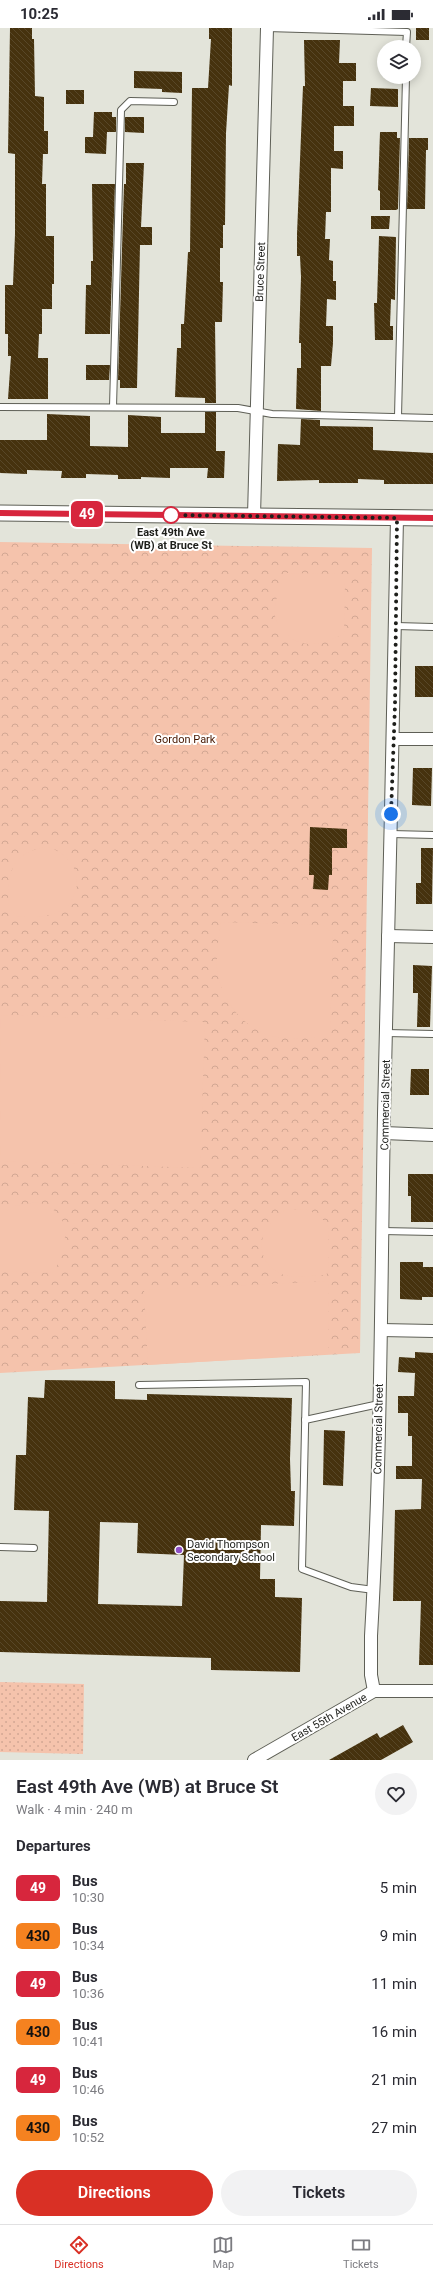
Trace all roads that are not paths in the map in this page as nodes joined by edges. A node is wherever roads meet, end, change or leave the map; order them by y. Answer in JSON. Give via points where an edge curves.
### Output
{"nodes":[{"id":1,"x":267,"y":28,"type":"edge"},
{"id":2,"x":406,"y":40,"type":"edge"},
{"id":3,"x":406,"y":84,"type":"edge"},
{"id":4,"x":174,"y":102,"type":"dead end"},
{"id":5,"x":0,"y":407,"type":"edge"},
{"id":6,"x":112,"y":407,"type":"junction"},
{"id":7,"x":256,"y":411,"type":"junction"},
{"id":8,"x":398,"y":417,"type":"junction"},
{"id":9,"x":433,"y":418,"type":"edge"},
{"id":10,"x":0,"y":513,"type":"edge"},
{"id":11,"x":254,"y":516,"type":"junction"},
{"id":12,"x":397,"y":518,"type":"junction"},
{"id":13,"x":433,"y":518,"type":"edge"},
{"id":14,"x":396,"y":626,"type":"junction"},
{"id":15,"x":433,"y":627,"type":"edge"},
{"id":16,"x":394,"y":739,"type":"junction"},
{"id":17,"x":433,"y":739,"type":"edge"},
{"id":18,"x":391,"y":834,"type":"junction"},
{"id":19,"x":433,"y":835,"type":"edge"},
{"id":20,"x":388,"y":936,"type":"junction"},
{"id":21,"x":433,"y":937,"type":"edge"},
{"id":22,"x":386,"y":1033,"type":"junction"},
{"id":23,"x":433,"y":1034,"type":"edge"},
{"id":24,"x":384,"y":1133,"type":"junction"},
{"id":25,"x":433,"y":1135,"type":"edge"},
{"id":26,"x":382,"y":1231,"type":"junction"},
{"id":27,"x":433,"y":1232,"type":"edge"},
{"id":28,"x":381,"y":1330,"type":"junction"},
{"id":29,"x":433,"y":1331,"type":"edge"},
{"id":30,"x":138,"y":1384,"type":"dead end"},
{"id":31,"x":379,"y":1404,"type":"junction"},
{"id":32,"x":305,"y":1420,"type":"junction"},
{"id":33,"x":0,"y":1547,"type":"edge"},
{"id":34,"x":34,"y":1548,"type":"dead end"},
{"id":35,"x":374,"y":1590,"type":"junction"},
{"id":36,"x":374,"y":1691,"type":"junction"},
{"id":37,"x":433,"y":1691,"type":"edge"},
{"id":38,"x":254,"y":1760,"type":"edge"}],
"edges":[{"from":1,"to":2,"type":"lane","via":[[407,32]]},
{"from":1,"to":7,"type":"street","name":"Bruce Street"},
{"from":3,"to":8,"type":"lane"},
{"from":4,"to":6,"type":"lane","via":[[130,101],[121,110]]},
{"from":5,"to":6,"type":"lane"},
{"from":6,"to":7,"type":"lane","via":[[238,408]]},
{"from":7,"to":8,"type":"lane","via":[[272,414]]},
{"from":7,"to":11,"type":"street","name":"Bruce Street"},
{"from":8,"to":9,"type":"lane"},
{"from":10,"to":11,"type":"street"},
{"from":11,"to":12,"type":"street"},
{"from":12,"to":13,"type":"street"},
{"from":12,"to":14,"type":"street","name":"Commercial Street"},
{"from":14,"to":15,"type":"lane"},
{"from":14,"to":16,"type":"street","name":"Commercial Street"},
{"from":16,"to":17,"type":"street"},
{"from":16,"to":18,"type":"street","name":"Commercial Street"},
{"from":18,"to":19,"type":"lane"},
{"from":18,"to":20,"type":"street","name":"Commercial Street"},
{"from":20,"to":21,"type":"street"},
{"from":20,"to":22,"type":"street","name":"Commercial Street"},
{"from":22,"to":23,"type":"lane"},
{"from":22,"to":24,"type":"street","name":"Commercial Street"},
{"from":24,"to":25,"type":"street"},
{"from":24,"to":26,"type":"street","name":"Commercial Street"},
{"from":26,"to":27,"type":"lane"},
{"from":26,"to":28,"type":"street","name":"Commercial Street"},
{"from":28,"to":29,"type":"street"},
{"from":28,"to":31,"type":"street","name":"Commercial Street"},
{"from":30,"to":32,"type":"lane","via":[[306,1382]]},
{"from":31,"to":32,"type":"lane"},
{"from":31,"to":35,"type":"street","name":"Commercial Street"},
{"from":32,"to":35,"type":"lane","via":[[302,1569],[351,1586]]},
{"from":33,"to":34,"type":"lane"},
{"from":35,"to":36,"type":"street","name":"Commercial Street","via":[[371,1667]]},
{"from":36,"to":37,"type":"street","name":"East 55th Avenue"},
{"from":36,"to":38,"type":"street","name":"East 55th Avenue"}]}
